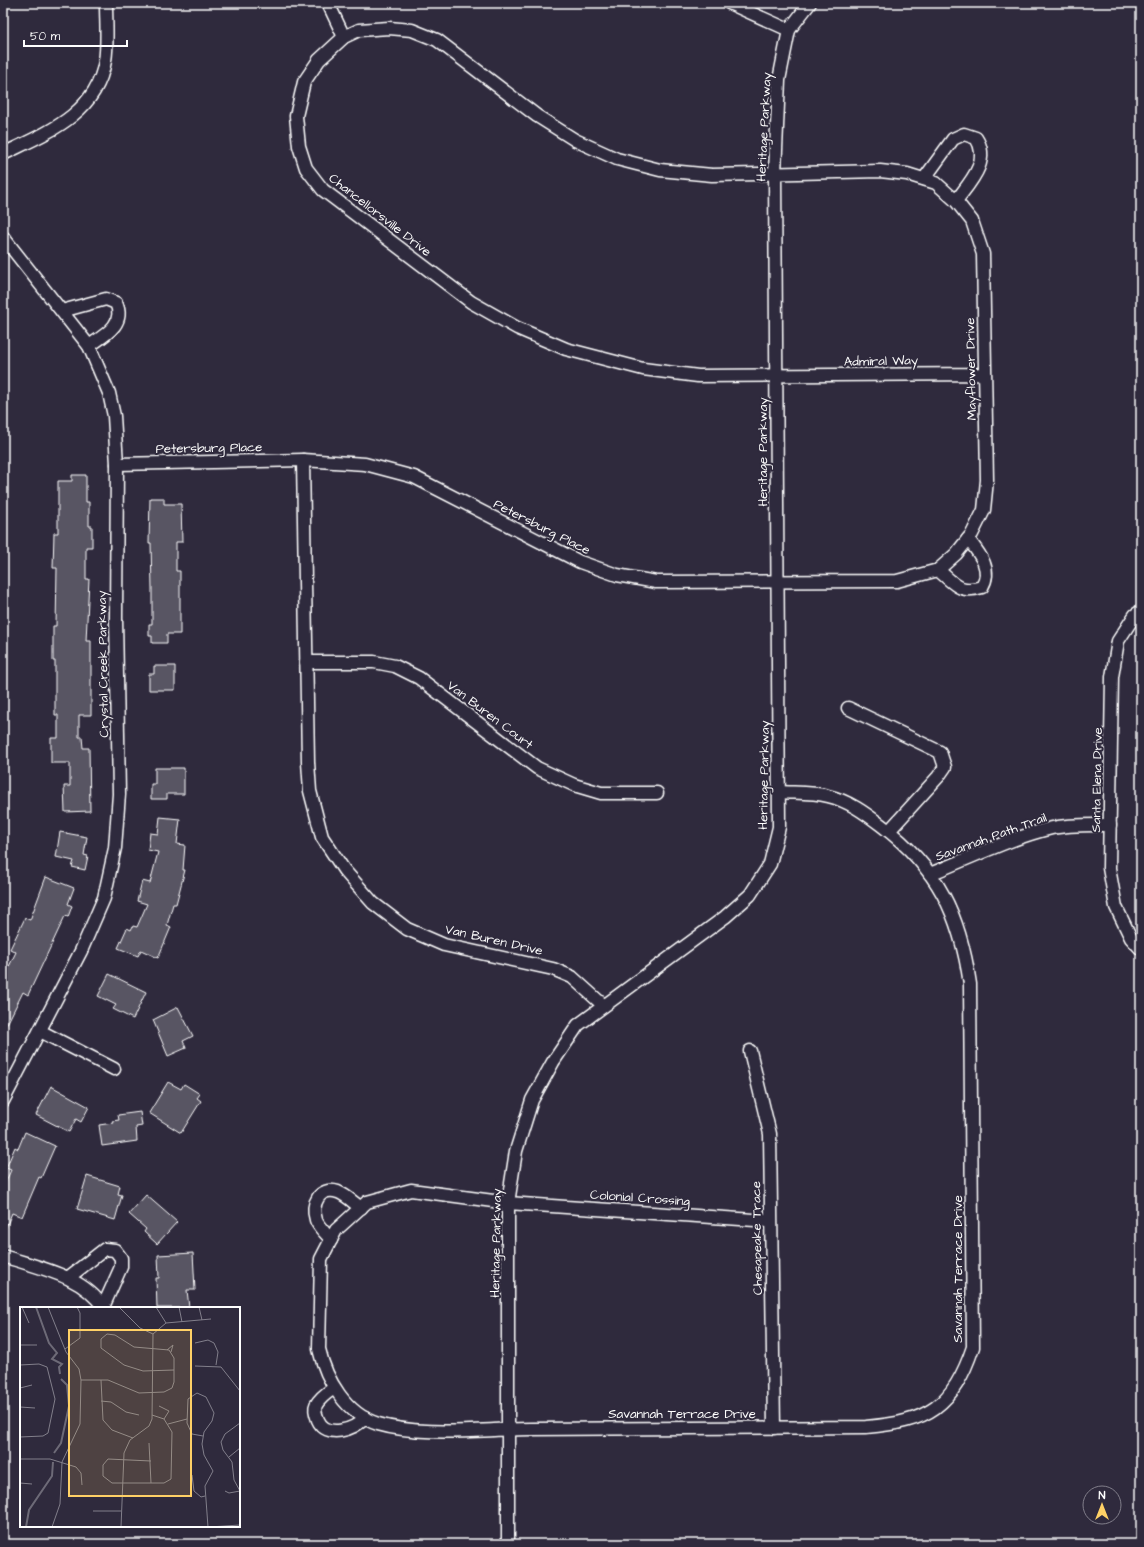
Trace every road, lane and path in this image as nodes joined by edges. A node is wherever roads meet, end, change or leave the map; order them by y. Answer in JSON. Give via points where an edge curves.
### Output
{"nodes":[{"id":1,"x":106,"y":3,"type":"edge"},
{"id":2,"x":328,"y":3,"type":"edge"},
{"id":3,"x":729,"y":3,"type":"edge"},
{"id":4,"x":810,"y":3,"type":"edge"},
{"id":5,"x":789,"y":30,"type":"junction"},
{"id":6,"x":344,"y":37,"type":"junction"},
{"id":7,"x":3,"y":154,"type":"edge"},
{"id":8,"x":775,"y":173,"type":"junction"},
{"id":9,"x":924,"y":179,"type":"junction"},
{"id":10,"x":956,"y":201,"type":"junction"},
{"id":11,"x":3,"y":237,"type":"edge"},
{"id":12,"x":62,"y":311,"type":"junction"},
{"id":13,"x":89,"y":346,"type":"junction"},
{"id":14,"x":985,"y":374,"type":"junction"},
{"id":15,"x":776,"y":376,"type":"junction"},
{"id":16,"x":303,"y":460,"type":"junction"},
{"id":17,"x":117,"y":464,"type":"junction"},
{"id":18,"x":968,"y":539,"type":"junction"},
{"id":19,"x":938,"y":570,"type":"junction"},
{"id":20,"x":778,"y":583,"type":"junction"},
{"id":21,"x":1141,"y":611,"type":"edge"},
{"id":22,"x":306,"y":662,"type":"junction"},
{"id":23,"x":848,"y":708,"type":"dead end"},
{"id":24,"x":780,"y":792,"type":"junction"},
{"id":25,"x":657,"y":794,"type":"dead end"},
{"id":26,"x":1110,"y":825,"type":"junction"},
{"id":27,"x":889,"y":831,"type":"junction"},
{"id":28,"x":930,"y":874,"type":"junction"},
{"id":29,"x":1141,"y":949,"type":"edge"},
{"id":30,"x":603,"y":1005,"type":"junction"},
{"id":31,"x":40,"y":1031,"type":"junction"},
{"id":32,"x":750,"y":1051,"type":"dead end"},
{"id":33,"x":114,"y":1069,"type":"dead end"},
{"id":34,"x":3,"y":1101,"type":"edge"},
{"id":35,"x":508,"y":1203,"type":"junction"},
{"id":36,"x":361,"y":1208,"type":"junction"},
{"id":37,"x":770,"y":1222,"type":"junction"},
{"id":38,"x":331,"y":1240,"type":"junction"},
{"id":39,"x":3,"y":1256,"type":"edge"},
{"id":40,"x":68,"y":1277,"type":"junction"},
{"id":41,"x":103,"y":1307,"type":"edge"},
{"id":42,"x":104,"y":1307,"type":"edge"},
{"id":43,"x":334,"y":1388,"type":"junction"},
{"id":44,"x":365,"y":1418,"type":"junction"},
{"id":45,"x":774,"y":1428,"type":"junction"},
{"id":46,"x":508,"y":1429,"type":"junction"},
{"id":47,"x":508,"y":1544,"type":"edge"}],
"edges":[{"from":1,"to":7,"type":"street","via":[[106,60],[103,74],[91,98],[68,120]]},
{"from":2,"to":6,"type":"street"},
{"from":3,"to":5,"type":"street"},
{"from":4,"to":5,"type":"street","name":"Heritage Parkway"},
{"from":5,"to":8,"type":"street","name":"Heritage Parkway","via":[[779,80]]},
{"from":6,"to":8,"type":"street","name":"Chancellorsville Drive","via":[[359,30],[389,28],[412,30],[437,40],[537,116],[575,140],[617,158],[660,170],[712,174]]},
{"from":6,"to":15,"type":"street","name":"Chancellorsville Drive","via":[[319,60],[304,82],[296,116],[299,146],[306,168],[323,190],[471,302],[517,328],[566,349],[643,369],[698,376]]},
{"from":8,"to":9,"type":"street","name":"Mayflower Drive","via":[[880,171],[908,174]]},
{"from":8,"to":15,"type":"street","name":"Heritage Parkway"},
{"from":9,"to":10,"type":"street","name":"Mayflower Drive","via":[[936,183]]},
{"from":9,"to":10,"type":"street","via":[[953,139],[964,134],[976,138],[982,147],[980,164]]},
{"from":10,"to":14,"type":"street","name":"Mayflower Drive","via":[[972,221],[983,254]]},
{"from":11,"to":12,"type":"street","name":"Crystal Creek Parkway"},
{"from":12,"to":13,"type":"street","name":"Crystal Creek Parkway"},
{"from":12,"to":13,"type":"street","via":[[106,299],[116,303],[120,317],[108,334]]},
{"from":13,"to":17,"type":"street","name":"Crystal Creek Parkway","via":[[109,393],[114,416]]},
{"from":14,"to":15,"type":"street","name":"Admiral Way"},
{"from":14,"to":18,"type":"street","name":"Mayflower Drive","via":[[987,480],[984,510]]},
{"from":15,"to":20,"type":"street","name":"Heritage Parkway"},
{"from":16,"to":17,"type":"street","name":"Petersburg Place"},
{"from":16,"to":20,"type":"street","name":"Petersburg Place","via":[[365,464],[414,477],[580,562],[617,575],[656,582]]},
{"from":16,"to":22,"type":"street"},
{"from":17,"to":31,"type":"street","name":"Crystal Creek Parkway","via":[[116,618],[120,794],[115,848],[104,898],[81,951]]},
{"from":18,"to":19,"type":"street","name":"Mayflower Drive"},
{"from":18,"to":19,"type":"street","via":[[986,566],[986,580],[982,587],[970,591],[958,587]]},
{"from":19,"to":20,"type":"street","name":"Mayflower Drive","via":[[897,580]]},
{"from":20,"to":24,"type":"street","name":"Heritage Parkway"},
{"from":21,"to":26,"type":"street","name":"Santa Elena Drive","via":[[1135,615],[1118,641],[1112,677]]},
{"from":22,"to":25,"type":"street","name":"Van Buren Court","via":[[374,662],[395,666],[419,678],[537,768],[574,785],[602,793]]},
{"from":22,"to":30,"type":"street","name":"Van Buren Drive","via":[[310,791],[322,837],[344,870],[373,903],[407,929],[444,945],[553,968],[572,977]]},
{"from":23,"to":27,"type":"street","via":[[940,752],[945,766]]},
{"from":24,"to":27,"type":"street","name":"Savannah Terrace Drive","via":[[828,796],[858,807]]},
{"from":24,"to":30,"type":"street","name":"Heritage Parkway","via":[[779,827],[770,864],[750,895],[725,917]]},
{"from":26,"to":28,"type":"street","name":"Savannah Path Trail","via":[[1052,828]]},
{"from":26,"to":29,"type":"street","name":"Santa Elena Drive","via":[[1109,868],[1116,907],[1131,938]]},
{"from":27,"to":28,"type":"street","name":"Savannah Terrace Drive","via":[[916,854]]},
{"from":28,"to":45,"type":"street","name":"Savannah Terrace Drive","via":[[940,886],[955,918],[965,952],[970,984],[972,1347],[955,1388],[942,1404],[919,1416],[889,1426]]},
{"from":30,"to":35,"type":"street","name":"Heritage Parkway","via":[[578,1025],[532,1100],[516,1151]]},
{"from":31,"to":33,"type":"street"},
{"from":31,"to":34,"type":"street","name":"Crystal Creek Parkway"},
{"from":32,"to":37,"type":"street","name":"Chesapeake Trace","via":[[770,1134]]},
{"from":35,"to":36,"type":"street","name":"Colonial Crossing","via":[[411,1190],[367,1202]]},
{"from":35,"to":37,"type":"street","name":"Colonial Crossing"},
{"from":35,"to":46,"type":"street","name":"Heritage Parkway"},
{"from":36,"to":38,"type":"street","name":"Colonial Crossing","via":[[336,1230]]},
{"from":36,"to":38,"type":"street","via":[[339,1192],[327,1190],[319,1195],[314,1207],[316,1222]]},
{"from":37,"to":45,"type":"street","name":"Chesapeake Trace"},
{"from":38,"to":43,"type":"street","name":"Savannah Terrace Drive","via":[[321,1259],[319,1349],[322,1363]]},
{"from":39,"to":40,"type":"street"},
{"from":40,"to":41,"type":"street","via":[[96,1296]]},
{"from":40,"to":42,"type":"street","via":[[105,1249],[115,1250],[121,1258],[120,1267]]},
{"from":43,"to":44,"type":"street","name":"Savannah Terrace Drive","via":[[348,1405]]},
{"from":43,"to":44,"type":"street","via":[[322,1396],[316,1405],[316,1415],[327,1430],[352,1428]]},
{"from":44,"to":46,"type":"street","name":"Savannah Terrace Drive","via":[[377,1424],[411,1431]]},
{"from":45,"to":46,"type":"street","name":"Savannah Terrace Drive"},
{"from":46,"to":47,"type":"street","name":"Heritage Parkway"}]}
